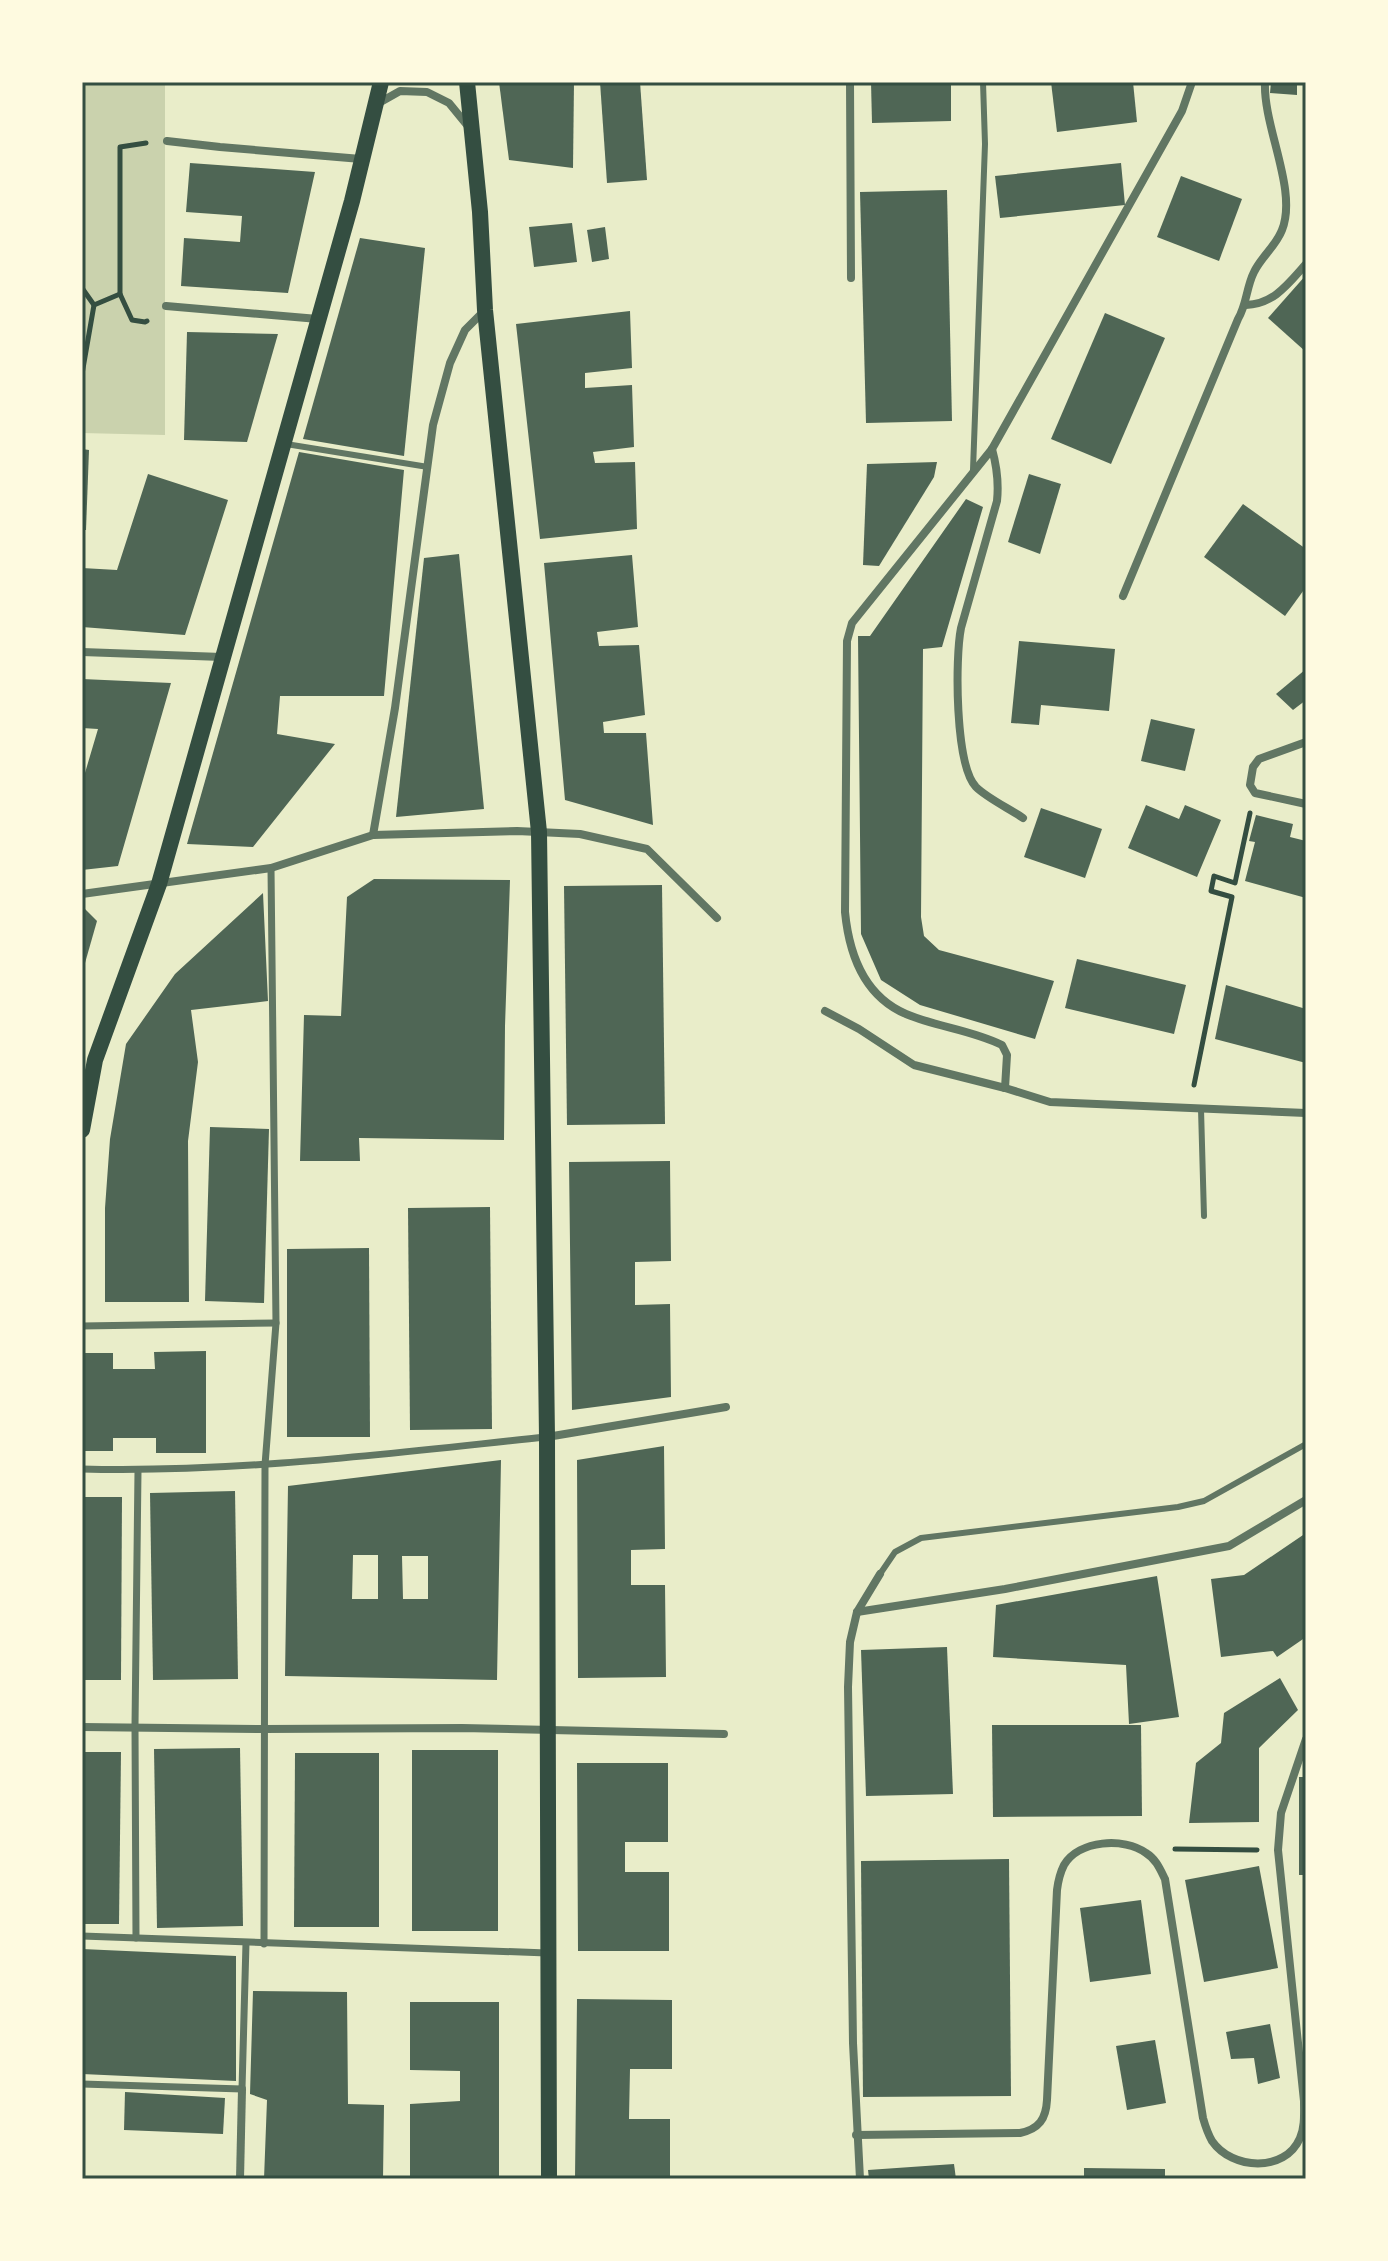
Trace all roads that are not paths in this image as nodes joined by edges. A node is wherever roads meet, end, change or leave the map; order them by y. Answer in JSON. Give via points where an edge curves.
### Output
{"nodes":[{"id":1,"x":381,"y":82,"type":"edge"},
{"id":2,"x":467,"y":82,"type":"edge"},
{"id":3,"x":850,"y":82,"type":"edge"},
{"id":4,"x":983,"y":82,"type":"edge"},
{"id":5,"x":1192,"y":82,"type":"edge"},
{"id":6,"x":1265,"y":82,"type":"edge"},
{"id":7,"x":374,"y":106,"type":"junction"},
{"id":8,"x":473,"y":132,"type":"junction"},
{"id":9,"x":167,"y":141,"type":"road end"},
{"id":10,"x":361,"y":159,"type":"junction"},
{"id":11,"x":1306,"y":264,"type":"edge"},
{"id":12,"x":851,"y":278,"type":"dead end"},
{"id":13,"x":1246,"y":305,"type":"junction"},
{"id":14,"x":166,"y":306,"type":"road end"},
{"id":15,"x":485,"y":310,"type":"junction"},
{"id":16,"x":318,"y":319,"type":"junction"},
{"id":17,"x":284,"y":443,"type":"junction"},
{"id":18,"x":992,"y":449,"type":"junction"},
{"id":19,"x":428,"y":467,"type":"junction"},
{"id":20,"x":973,"y":474,"type":"junction"},
{"id":21,"x":1123,"y":596,"type":"dead end"},
{"id":22,"x":82,"y":652,"type":"edge"},
{"id":23,"x":222,"y":657,"type":"junction"},
{"id":24,"x":1306,"y":742,"type":"edge"},
{"id":25,"x":1306,"y":804,"type":"edge"},
{"id":26,"x":1023,"y":818,"type":"dead end"},
{"id":27,"x":539,"y":832,"type":"junction"},
{"id":28,"x":373,"y":835,"type":"junction"},
{"id":29,"x":271,"y":868,"type":"junction"},
{"id":30,"x":159,"y":884,"type":"junction"},
{"id":31,"x":82,"y":894,"type":"edge"},
{"id":32,"x":717,"y":918,"type":"dead end"},
{"id":33,"x":825,"y":1011,"type":"dead end"},
{"id":34,"x":1005,"y":1088,"type":"junction"},
{"id":35,"x":1201,"y":1109,"type":"junction"},
{"id":36,"x":1306,"y":1113,"type":"edge"},
{"id":37,"x":82,"y":1130,"type":"edge"},
{"id":38,"x":1204,"y":1216,"type":"dead end"},
{"id":39,"x":276,"y":1323,"type":"junction"},
{"id":40,"x":82,"y":1326,"type":"edge"},
{"id":41,"x":726,"y":1407,"type":"dead end"},
{"id":42,"x":547,"y":1437,"type":"junction"},
{"id":43,"x":1306,"y":1444,"type":"edge"},
{"id":44,"x":265,"y":1465,"type":"junction"},
{"id":45,"x":82,"y":1469,"type":"edge"},
{"id":46,"x":138,"y":1471,"type":"junction"},
{"id":47,"x":1306,"y":1500,"type":"edge"},
{"id":48,"x":880,"y":1574,"type":"joint"},
{"id":49,"x":857,"y":1612,"type":"junction"},
{"id":50,"x":135,"y":1726,"type":"junction"},
{"id":51,"x":82,"y":1727,"type":"edge"},
{"id":52,"x":264,"y":1729,"type":"junction"},
{"id":53,"x":549,"y":1729,"type":"junction"},
{"id":54,"x":724,"y":1734,"type":"dead end"},
{"id":55,"x":1306,"y":1739,"type":"edge"},
{"id":56,"x":82,"y":1936,"type":"edge"},
{"id":57,"x":136,"y":1938,"type":"junction"},
{"id":58,"x":246,"y":1943,"type":"junction"},
{"id":59,"x":264,"y":1944,"type":"junction"},
{"id":60,"x":550,"y":1953,"type":"junction"},
{"id":61,"x":82,"y":2084,"type":"edge"},
{"id":62,"x":242,"y":2089,"type":"junction"},
{"id":63,"x":856,"y":2135,"type":"junction"},
{"id":64,"x":240,"y":2179,"type":"edge"},
{"id":65,"x":549,"y":2179,"type":"edge"},
{"id":66,"x":860,"y":2179,"type":"edge"}],
"edges":[{"from":1,"to":7,"type":"main road"},
{"from":2,"to":8,"type":"main road"},
{"from":3,"to":12,"type":"street"},
{"from":4,"to":20,"type":"lane"},
{"from":5,"to":18,"type":"street","via":[[1182,111]]},
{"from":6,"to":13,"type":"street","via":[[1264,103],[1286,215],[1276,242],[1252,277]]},
{"from":7,"to":8,"type":"street","via":[[400,91],[427,92],[449,103]]},
{"from":7,"to":10,"type":"main road"},
{"from":8,"to":15,"type":"main road"},
{"from":9,"to":10,"type":"street"},
{"from":10,"to":16,"type":"main road"},
{"from":11,"to":13,"type":"street","via":[[1268,301]]},
{"from":13,"to":21,"type":"street"},
{"from":14,"to":16,"type":"street"},
{"from":15,"to":19,"type":"street","via":[[465,330],[450,363]]},
{"from":15,"to":27,"type":"main road"},
{"from":16,"to":17,"type":"main road"},
{"from":17,"to":19,"type":"lane"},
{"from":17,"to":23,"type":"main road"},
{"from":18,"to":20,"type":"street"},
{"from":18,"to":26,"type":"street","via":[[998,469],[997,501],[957,649],[961,735],[976,787]]},
{"from":19,"to":28,"type":"street"},
{"from":20,"to":34,"type":"street","via":[[852,623],[847,641],[845,912],[854,958],[876,992],[906,1014],[1002,1045],[1007,1055]]},
{"from":22,"to":23,"type":"street"},
{"from":23,"to":30,"type":"main road"},
{"from":24,"to":25,"type":"street","via":[[1259,759],[1250,785],[1255,793]]},
{"from":27,"to":28,"type":"street"},
{"from":27,"to":32,"type":"street","via":[[580,834],[647,849]]},
{"from":27,"to":42,"type":"main road"},
{"from":28,"to":29,"type":"street"},
{"from":29,"to":30,"type":"street"},
{"from":29,"to":39,"type":"street"},
{"from":30,"to":31,"type":"street"},
{"from":30,"to":37,"type":"main road","via":[[95,1060]]},
{"from":33,"to":34,"type":"street","via":[[914,1065]]},
{"from":34,"to":35,"type":"street","via":[[1050,1102]]},
{"from":35,"to":36,"type":"street"},
{"from":35,"to":38,"type":"lane"},
{"from":39,"to":40,"type":"street"},
{"from":39,"to":44,"type":"street"},
{"from":41,"to":42,"type":"street"},
{"from":42,"to":44,"type":"street"},
{"from":42,"to":53,"type":"main road"},
{"from":43,"to":48,"type":"lane","via":[[1204,1501],[921,1538],[895,1552]]},
{"from":44,"to":46,"type":"street"},
{"from":44,"to":52,"type":"street"},
{"from":45,"to":46,"type":"street"},
{"from":46,"to":50,"type":"street"},
{"from":47,"to":49,"type":"street","via":[[1229,1546]]},
{"from":48,"to":49,"type":"street"},
{"from":49,"to":63,"type":"street","via":[[848,1687]]},
{"from":50,"to":51,"type":"street"},
{"from":50,"to":52,"type":"street"},
{"from":50,"to":57,"type":"street"},
{"from":52,"to":53,"type":"street"},
{"from":52,"to":59,"type":"street"},
{"from":53,"to":54,"type":"street"},
{"from":53,"to":60,"type":"main road"},
{"from":55,"to":63,"type":"street","via":[[1281,1813],[1278,1850],[1304,2101],[1300,2138],[1289,2155],[1264,2164],[1248,2162],[1233,2158],[1212,2141],[1168,1889],[1145,1851],[1126,1845],[1087,1847],[1064,1864],[1057,1890],[1047,2109],[1039,2126],[1020,2133]]},
{"from":56,"to":57,"type":"street"},
{"from":57,"to":58,"type":"street"},
{"from":58,"to":59,"type":"street"},
{"from":58,"to":62,"type":"street"},
{"from":59,"to":60,"type":"street"},
{"from":60,"to":65,"type":"main road"},
{"from":61,"to":62,"type":"street"},
{"from":62,"to":64,"type":"street"},
{"from":63,"to":66,"type":"street"}]}
